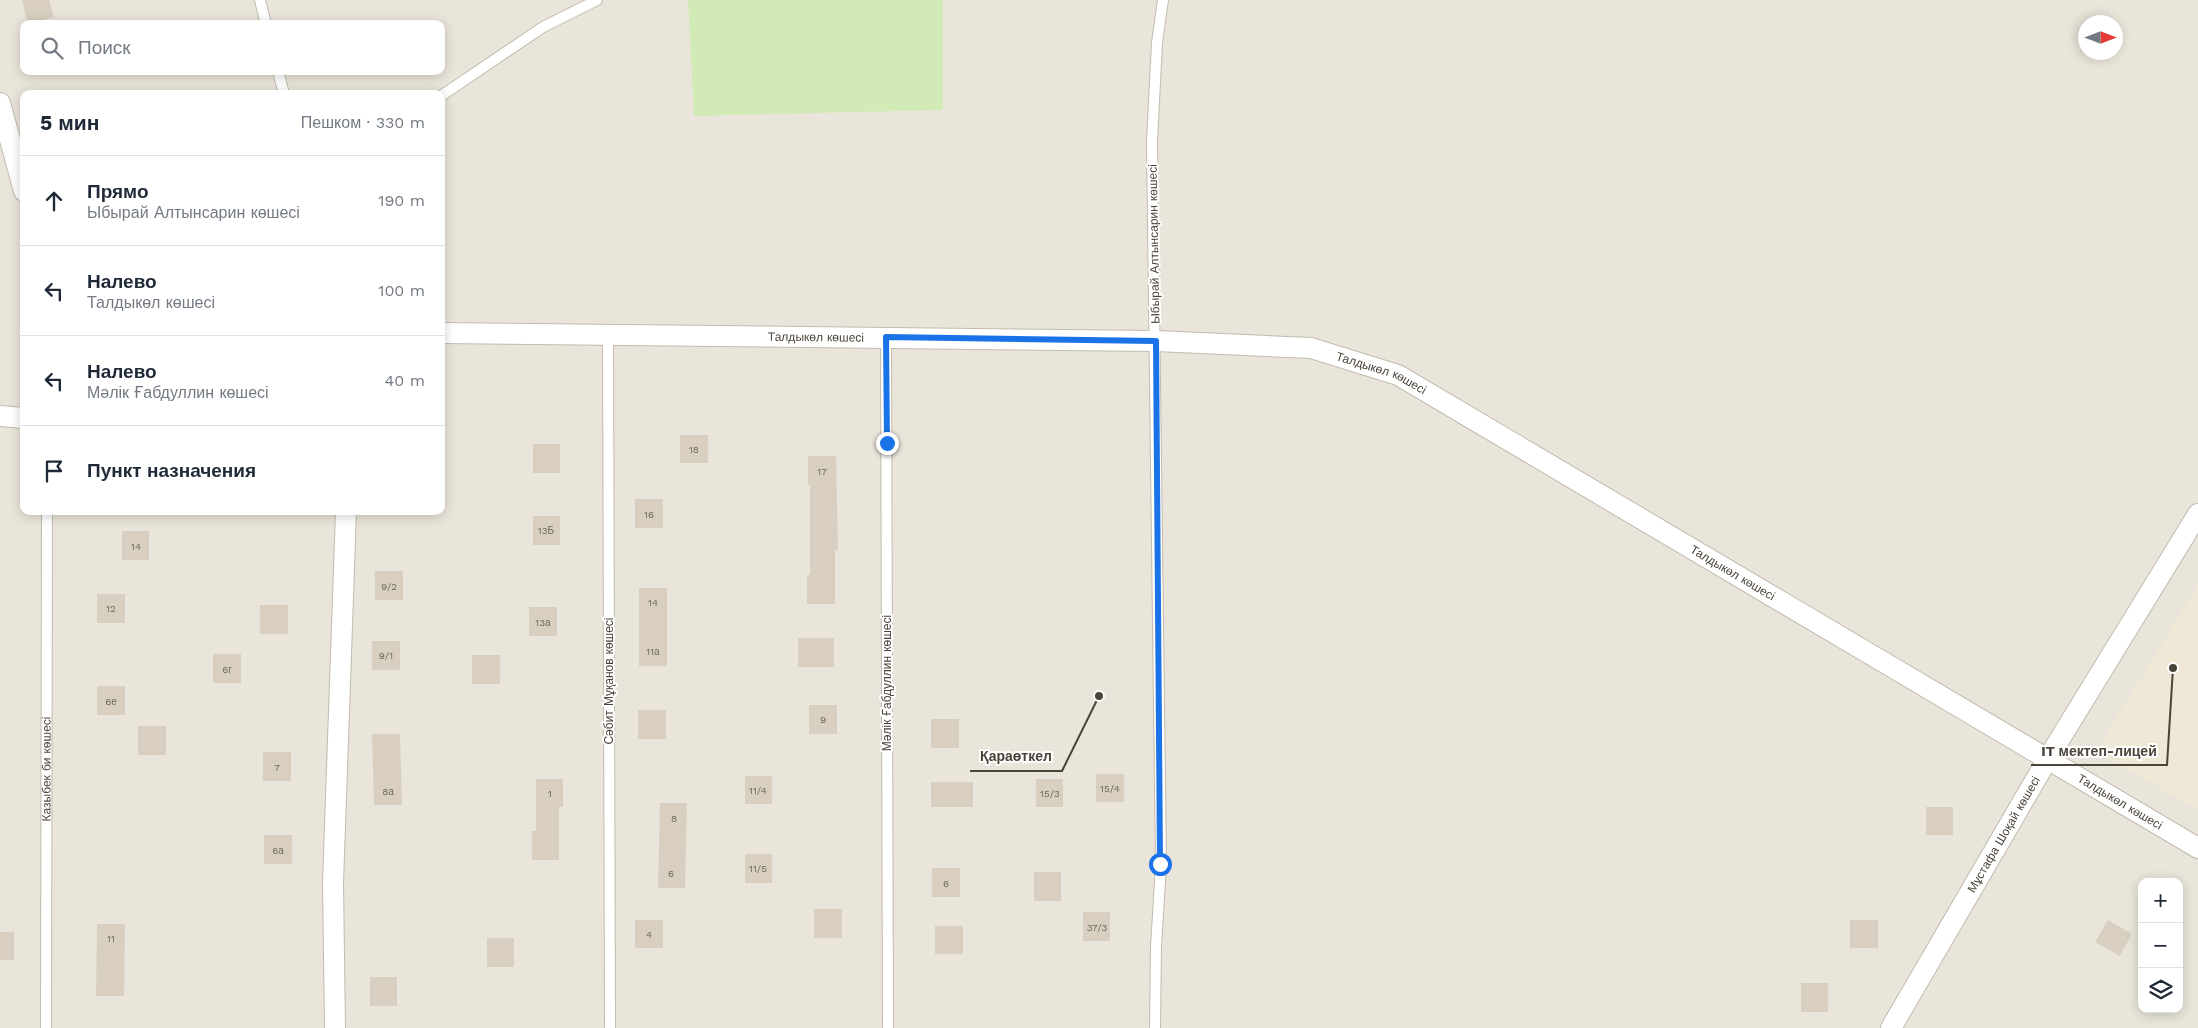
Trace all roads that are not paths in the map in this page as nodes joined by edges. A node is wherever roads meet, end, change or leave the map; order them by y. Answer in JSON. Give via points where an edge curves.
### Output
{"nodes":[{"id":1,"x":260,"y":0,"type":"edge"},
{"id":2,"x":597,"y":0,"type":"edge"},
{"id":3,"x":1163,"y":0,"type":"edge"},
{"id":4,"x":265,"y":20,"type":"edge"},
{"id":5,"x":279,"y":75,"type":"edge"},
{"id":6,"x":283,"y":90,"type":"edge"},
{"id":7,"x":445,"y":93,"type":"edge"},
{"id":8,"x":0,"y":103,"type":"edge"},
{"id":9,"x":20,"y":176,"type":"edge"},
{"id":10,"x":445,"y":332,"type":"edge"},
{"id":11,"x":608,"y":333,"type":"junction"},
{"id":12,"x":886,"y":337,"type":"junction"},
{"id":13,"x":1156,"y":341,"type":"junction"},
{"id":14,"x":0,"y":416,"type":"edge"},
{"id":15,"x":20,"y":418,"type":"edge"},
{"id":16,"x":2198,"y":514,"type":"edge"},
{"id":17,"x":47,"y":515,"type":"edge"},
{"id":18,"x":346,"y":515,"type":"edge"},
{"id":19,"x":2047,"y":760,"type":"junction"},
{"id":20,"x":2198,"y":848,"type":"edge"},
{"id":21,"x":46,"y":1028,"type":"edge"},
{"id":22,"x":334,"y":1028,"type":"edge"},
{"id":23,"x":610,"y":1028,"type":"edge"},
{"id":24,"x":888,"y":1028,"type":"edge"},
{"id":25,"x":1156,"y":1028,"type":"edge"},
{"id":26,"x":1891,"y":1028,"type":"edge"}],
"edges":[{"from":1,"to":4,"type":"lane"},
{"from":2,"to":7,"type":"lane","via":[[543,27]]},
{"from":3,"to":13,"type":"lane","name":"Ыбырай Алтынсарин көшесі","via":[[1156,43],[1152,141]]},
{"from":5,"to":6,"type":"lane"},
{"from":8,"to":9,"type":"street"},
{"from":10,"to":11,"type":"street","name":"Талдыкөл көшесі"},
{"from":11,"to":12,"type":"street","name":"Талдыкөл көшесі"},
{"from":11,"to":23,"type":"lane","name":"Сәбит Мұқанов көшесі"},
{"from":12,"to":13,"type":"street","name":"Талдыкөл көшесі"},
{"from":12,"to":24,"type":"lane","name":"Мәлік Ғабдуллин көшесі"},
{"from":13,"to":19,"type":"street","name":"Талдыкөл көшесі","via":[[1311,348],[1398,375]]},
{"from":13,"to":25,"type":"lane","name":"Ыбырай Алтынсарин көшесі","via":[[1160,864]]},
{"from":14,"to":15,"type":"street"},
{"from":16,"to":19,"type":"street","name":"Мұстафа Шоқай көшесі"},
{"from":17,"to":21,"type":"lane","name":"Казыбек би көшесі"},
{"from":18,"to":22,"type":"street","via":[[334,883]]},
{"from":19,"to":20,"type":"street","name":"Талдыкөл көшесі"},
{"from":19,"to":26,"type":"street","name":"Мұстафа Шоқай көшесі"}]}
